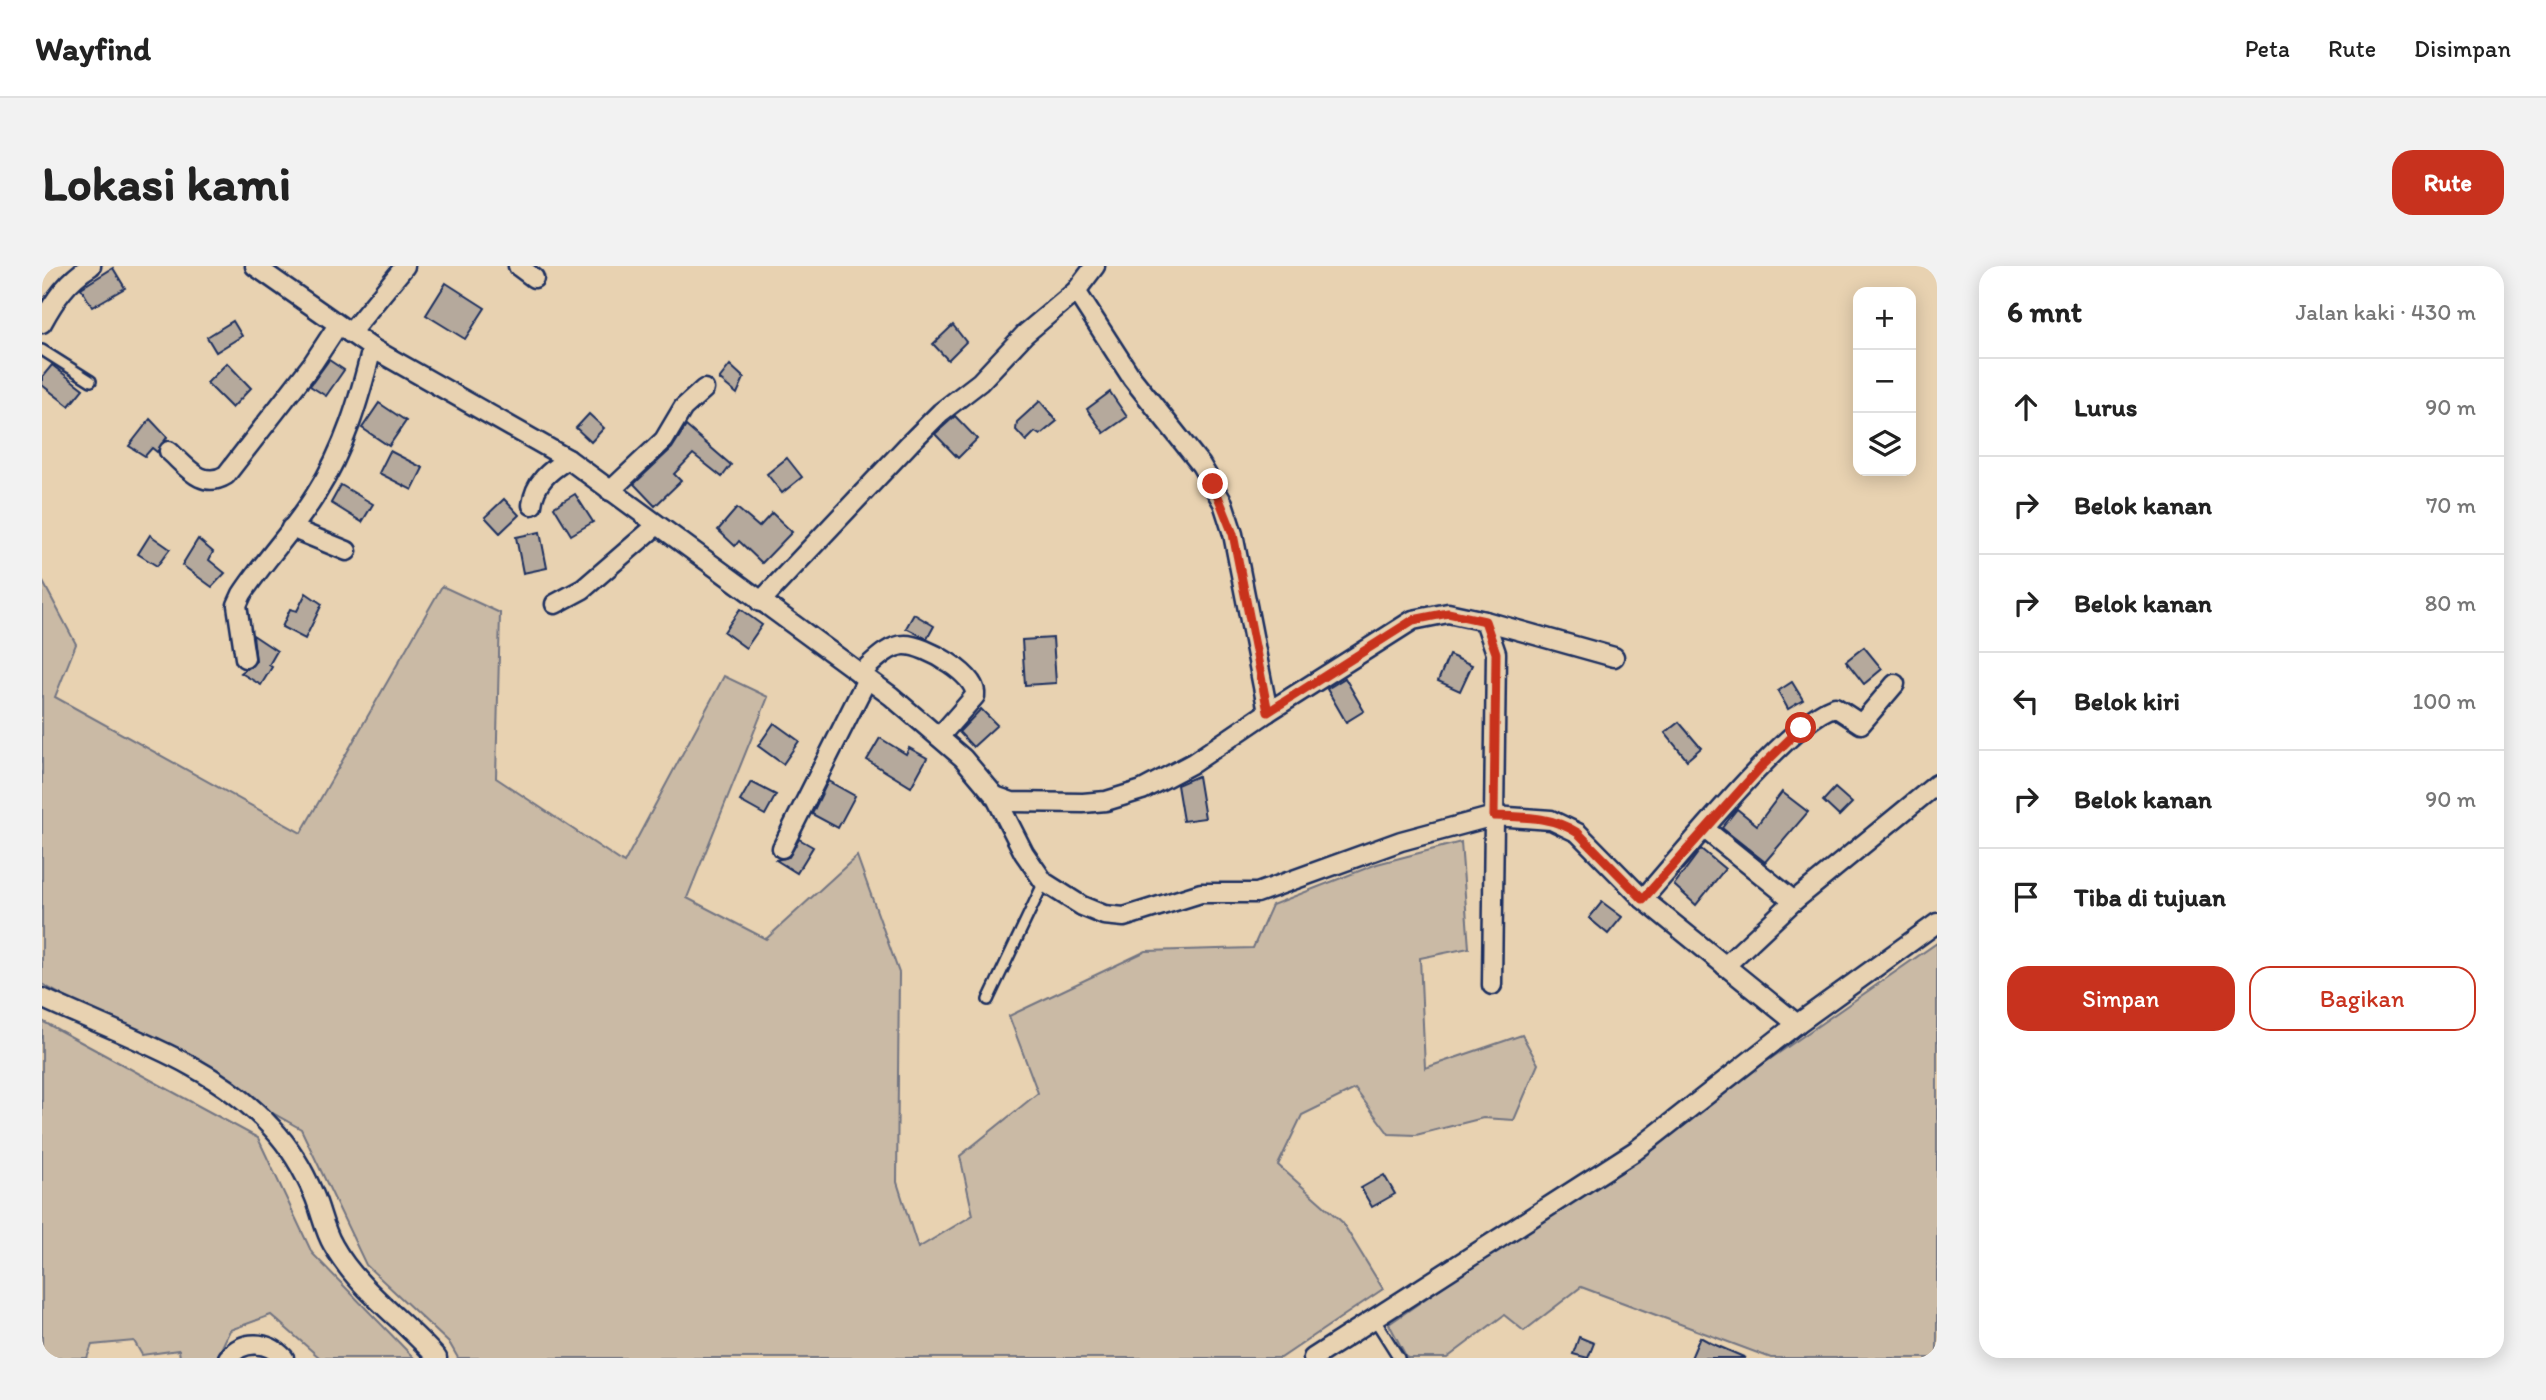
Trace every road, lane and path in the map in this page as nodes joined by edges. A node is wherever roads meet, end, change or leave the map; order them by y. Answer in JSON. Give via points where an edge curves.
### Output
{"nodes":[{"id":1,"x":91,"y":266,"type":"edge"},
{"id":2,"x":255,"y":266,"type":"edge"},
{"id":3,"x":405,"y":266,"type":"edge"},
{"id":4,"x":517,"y":266,"type":"edge"},
{"id":5,"x":1095,"y":266,"type":"edge"},
{"id":6,"x":71,"y":271,"type":"edge"},
{"id":7,"x":534,"y":278,"type":"dead end"},
{"id":8,"x":1076,"y":291,"type":"junction"},
{"id":9,"x":42,"y":323,"type":"edge"},
{"id":10,"x":344,"y":329,"type":"junction"},
{"id":11,"x":372,"y":348,"type":"junction"},
{"id":12,"x":42,"y":350,"type":"edge"},
{"id":13,"x":91,"y":381,"type":"dead end"},
{"id":14,"x":704,"y":389,"type":"dead end"},
{"id":15,"x":169,"y":451,"type":"dead end"},
{"id":16,"x":568,"y":459,"type":"junction"},
{"id":17,"x":610,"y":491,"type":"junction"},
{"id":18,"x":531,"y":505,"type":"dead end"},
{"id":19,"x":656,"y":526,"type":"junction"},
{"id":20,"x":291,"y":528,"type":"junction"},
{"id":21,"x":347,"y":551,"type":"dead end"},
{"id":22,"x":760,"y":602,"type":"junction"},
{"id":23,"x":555,"y":604,"type":"dead end"},
{"id":24,"x":1485,"y":621,"type":"junction"},
{"id":25,"x":1614,"y":657,"type":"dead end"},
{"id":26,"x":245,"y":658,"type":"dead end"},
{"id":27,"x":864,"y":676,"type":"junction"},
{"id":28,"x":1895,"y":684,"type":"dead end"},
{"id":29,"x":1268,"y":712,"type":"junction"},
{"id":30,"x":939,"y":737,"type":"junction"},
{"id":31,"x":1937,"y":784,"type":"edge"},
{"id":32,"x":995,"y":796,"type":"junction"},
{"id":33,"x":1494,"y":816,"type":"junction"},
{"id":34,"x":1706,"y":830,"type":"junction"},
{"id":35,"x":782,"y":848,"type":"dead end"},
{"id":36,"x":1044,"y":882,"type":"junction"},
{"id":37,"x":1643,"y":899,"type":"junction"},
{"id":38,"x":1794,"y":901,"type":"junction"},
{"id":39,"x":1937,"y":923,"type":"edge"},
{"id":40,"x":1725,"y":965,"type":"junction"},
{"id":41,"x":1492,"y":985,"type":"dead end"},
{"id":42,"x":42,"y":998,"type":"edge"},
{"id":43,"x":988,"y":1000,"type":"dead end"},
{"id":44,"x":1797,"y":1024,"type":"junction"},
{"id":45,"x":1375,"y":1320,"type":"junction"},
{"id":46,"x":228,"y":1358,"type":"edge"},
{"id":47,"x":284,"y":1358,"type":"edge"},
{"id":48,"x":438,"y":1358,"type":"edge"},
{"id":49,"x":1313,"y":1358,"type":"edge"},
{"id":50,"x":1399,"y":1358,"type":"edge"}],
"edges":[{"from":1,"to":6,"type":"street"},
{"from":2,"to":10,"type":"street"},
{"from":3,"to":10,"type":"street"},
{"from":4,"to":7,"type":"street"},
{"from":5,"to":8,"type":"street"},
{"from":6,"to":9,"type":"street"},
{"from":8,"to":22,"type":"street","via":[[933,420]]},
{"from":8,"to":29,"type":"street","via":[[1132,378],[1201,465],[1223,503]]},
{"from":10,"to":11,"type":"street"},
{"from":10,"to":15,"type":"street","via":[[226,475],[203,480]]},
{"from":11,"to":16,"type":"street"},
{"from":11,"to":20,"type":"street","via":[[344,442],[316,495]]},
{"from":12,"to":13,"type":"lane"},
{"from":14,"to":17,"type":"street","via":[[683,408],[664,440]]},
{"from":16,"to":17,"type":"street"},
{"from":16,"to":18,"type":"street","via":[[544,476]]},
{"from":17,"to":19,"type":"street"},
{"from":19,"to":22,"type":"street"},
{"from":19,"to":23,"type":"street","via":[[583,589]]},
{"from":20,"to":21,"type":"street"},
{"from":20,"to":26,"type":"street","via":[[260,566],[237,605]]},
{"from":22,"to":27,"type":"street"},
{"from":24,"to":25,"type":"street"},
{"from":24,"to":29,"type":"street","via":[[1448,613],[1413,620]]},
{"from":24,"to":33,"type":"street","via":[[1496,653]]},
{"from":27,"to":30,"type":"street"},
{"from":27,"to":30,"type":"street","via":[[877,658],[907,645],[936,656],[971,679],[975,696]]},
{"from":27,"to":35,"type":"street"},
{"from":28,"to":34,"type":"street","via":[[1861,724],[1835,707],[1801,728]]},
{"from":29,"to":32,"type":"street","via":[[1193,764],[1142,790],[1106,801],[1040,804],[1013,803]]},
{"from":30,"to":32,"type":"street"},
{"from":31,"to":38,"type":"street"},
{"from":32,"to":36,"type":"street"},
{"from":33,"to":36,"type":"street","via":[[1401,841],[1266,891],[1201,893],[1124,917],[1082,906]]},
{"from":33,"to":37,"type":"street","via":[[1536,817],[1565,825]]},
{"from":33,"to":41,"type":"street"},
{"from":34,"to":37,"type":"street"},
{"from":34,"to":38,"type":"street"},
{"from":36,"to":43,"type":"lane"},
{"from":37,"to":40,"type":"street"},
{"from":38,"to":40,"type":"street"},
{"from":39,"to":44,"type":"street"},
{"from":40,"to":44,"type":"street"},
{"from":42,"to":48,"type":"street","via":[[212,1077],[254,1110],[301,1167],[332,1245]]},
{"from":44,"to":45,"type":"street","via":[[1624,1158]]},
{"from":45,"to":49,"type":"street"},
{"from":45,"to":50,"type":"lane"},
{"from":46,"to":47,"type":"street","via":[[252,1344],[274,1349]]}]}
